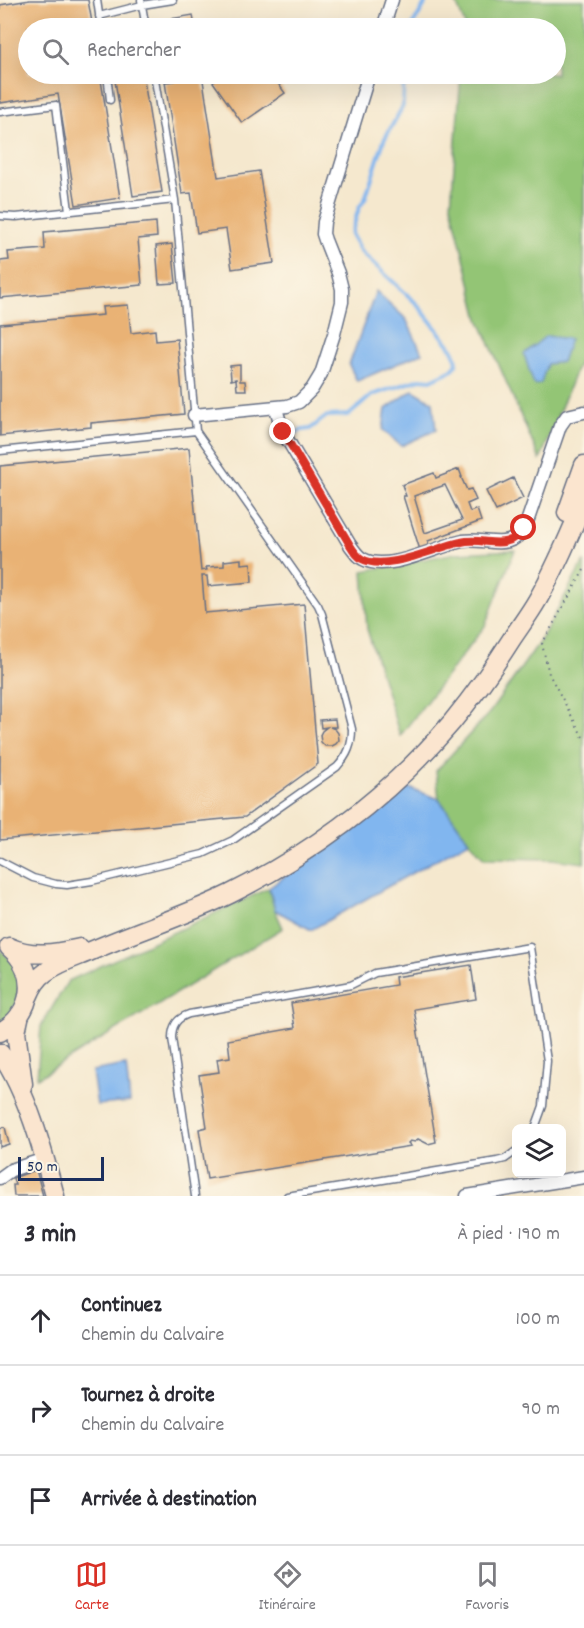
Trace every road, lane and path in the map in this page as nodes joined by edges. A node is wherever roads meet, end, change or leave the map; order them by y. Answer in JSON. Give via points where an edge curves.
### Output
{"nodes":[{"id":1,"x":97,"y":0,"type":"edge"},
{"id":2,"x":173,"y":0,"type":"edge"},
{"id":3,"x":392,"y":0,"type":"edge"},
{"id":4,"x":142,"y":3,"type":"edge"},
{"id":5,"x":99,"y":16,"type":"joint"},
{"id":6,"x":144,"y":18,"type":"edge"},
{"id":7,"x":386,"y":18,"type":"edge"},
{"id":8,"x":109,"y":84,"type":"edge"},
{"id":9,"x":156,"y":84,"type":"edge"},
{"id":10,"x":366,"y":84,"type":"edge"},
{"id":11,"x":111,"y":100,"type":"dead end"},
{"id":12,"x":0,"y":112,"type":"edge"},
{"id":13,"x":175,"y":200,"type":"junction"},
{"id":14,"x":69,"y":211,"type":"junction"},
{"id":15,"x":0,"y":216,"type":"edge"},
{"id":16,"x":276,"y":408,"type":"junction"},
{"id":17,"x":584,"y":412,"type":"edge"},
{"id":18,"x":194,"y":415,"type":"junction"},
{"id":19,"x":196,"y":432,"type":"junction"},
{"id":20,"x":0,"y":451,"type":"edge"},
{"id":21,"x":584,"y":465,"type":"edge"},
{"id":22,"x":584,"y":501,"type":"edge"},
{"id":23,"x":584,"y":570,"type":"edge"},
{"id":24,"x":514,"y":636,"type":"junction"},
{"id":25,"x":584,"y":739,"type":"edge"},
{"id":26,"x":0,"y":861,"type":"edge"},
{"id":27,"x":134,"y":933,"type":"junction"},
{"id":28,"x":5,"y":944,"type":"edge"},
{"id":29,"x":28,"y":997,"type":"junction"},
{"id":30,"x":20,"y":1014,"type":"junction"},
{"id":31,"x":0,"y":1032,"type":"edge"},
{"id":32,"x":0,"y":1053,"type":"edge"},
{"id":33,"x":28,"y":1109,"type":"junction"},
{"id":34,"x":536,"y":1124,"type":"edge"},
{"id":35,"x":512,"y":1154,"type":"edge"},
{"id":36,"x":45,"y":1159,"type":"junction"},
{"id":37,"x":584,"y":1177,"type":"edge"},
{"id":38,"x":0,"y":1178,"type":"edge"},
{"id":39,"x":195,"y":1193,"type":"edge"},
{"id":40,"x":55,"y":1196,"type":"edge"},
{"id":41,"x":191,"y":1196,"type":"edge"},
{"id":42,"x":287,"y":1196,"type":"edge"},
{"id":43,"x":467,"y":1196,"type":"edge"}],
"edges":[{"from":1,"to":5,"type":"lane"},
{"from":2,"to":4,"type":"lane"},
{"from":3,"to":7,"type":"street"},
{"from":4,"to":5,"type":"lane"},
{"from":4,"to":6,"type":"lane"},
{"from":8,"to":11,"type":"lane"},
{"from":9,"to":13,"type":"lane"},
{"from":10,"to":16,"type":"street","via":[[323,229],[342,289],[338,319],[321,374],[312,389],[298,402]]},
{"from":12,"to":14,"type":"lane","via":[[56,105]]},
{"from":13,"to":14,"type":"lane"},
{"from":13,"to":18,"type":"lane"},
{"from":14,"to":15,"type":"lane"},
{"from":16,"to":17,"type":"street","via":[[287,439],[350,545],[362,558],[379,562],[462,542],[499,543],[516,538],[526,525],[560,426],[567,416]]},
{"from":16,"to":18,"type":"street"},
{"from":18,"to":19,"type":"lane"},
{"from":19,"to":20,"type":"lane"},
{"from":19,"to":26,"type":"lane","via":[[318,605],[352,729],[348,754],[337,767],[233,840],[203,854],[67,885],[33,879]]},
{"from":21,"to":24,"type":"main road","via":[[544,573]]},
{"from":22,"to":24,"type":"main road","via":[[552,573]]},
{"from":23,"to":25,"type":"path","via":[[542,644],[549,674]]},
{"from":24,"to":27,"type":"main road","via":[[442,734],[352,818],[252,883]]},
{"from":27,"to":28,"type":"main road","via":[[46,954],[25,953]]},
{"from":27,"to":29,"type":"main road","via":[[48,970],[34,983]]},
{"from":28,"to":29,"type":"main road","via":[[27,972]]},
{"from":29,"to":30,"type":"main road"},
{"from":30,"to":31,"type":"main road"},
{"from":30,"to":33,"type":"main road","via":[[17,1042]]},
{"from":32,"to":33,"type":"main road"},
{"from":33,"to":36,"type":"main road"},
{"from":34,"to":39,"type":"lane","via":[[543,1106],[547,1061],[530,948],[375,973],[351,986],[189,1014],[173,1026]]},
{"from":35,"to":42,"type":"lane","via":[[497,1161]]},
{"from":36,"to":38,"type":"street","via":[[11,1170]]},
{"from":36,"to":40,"type":"main road"},
{"from":37,"to":43,"type":"street"},
{"from":39,"to":41,"type":"lane"}]}
